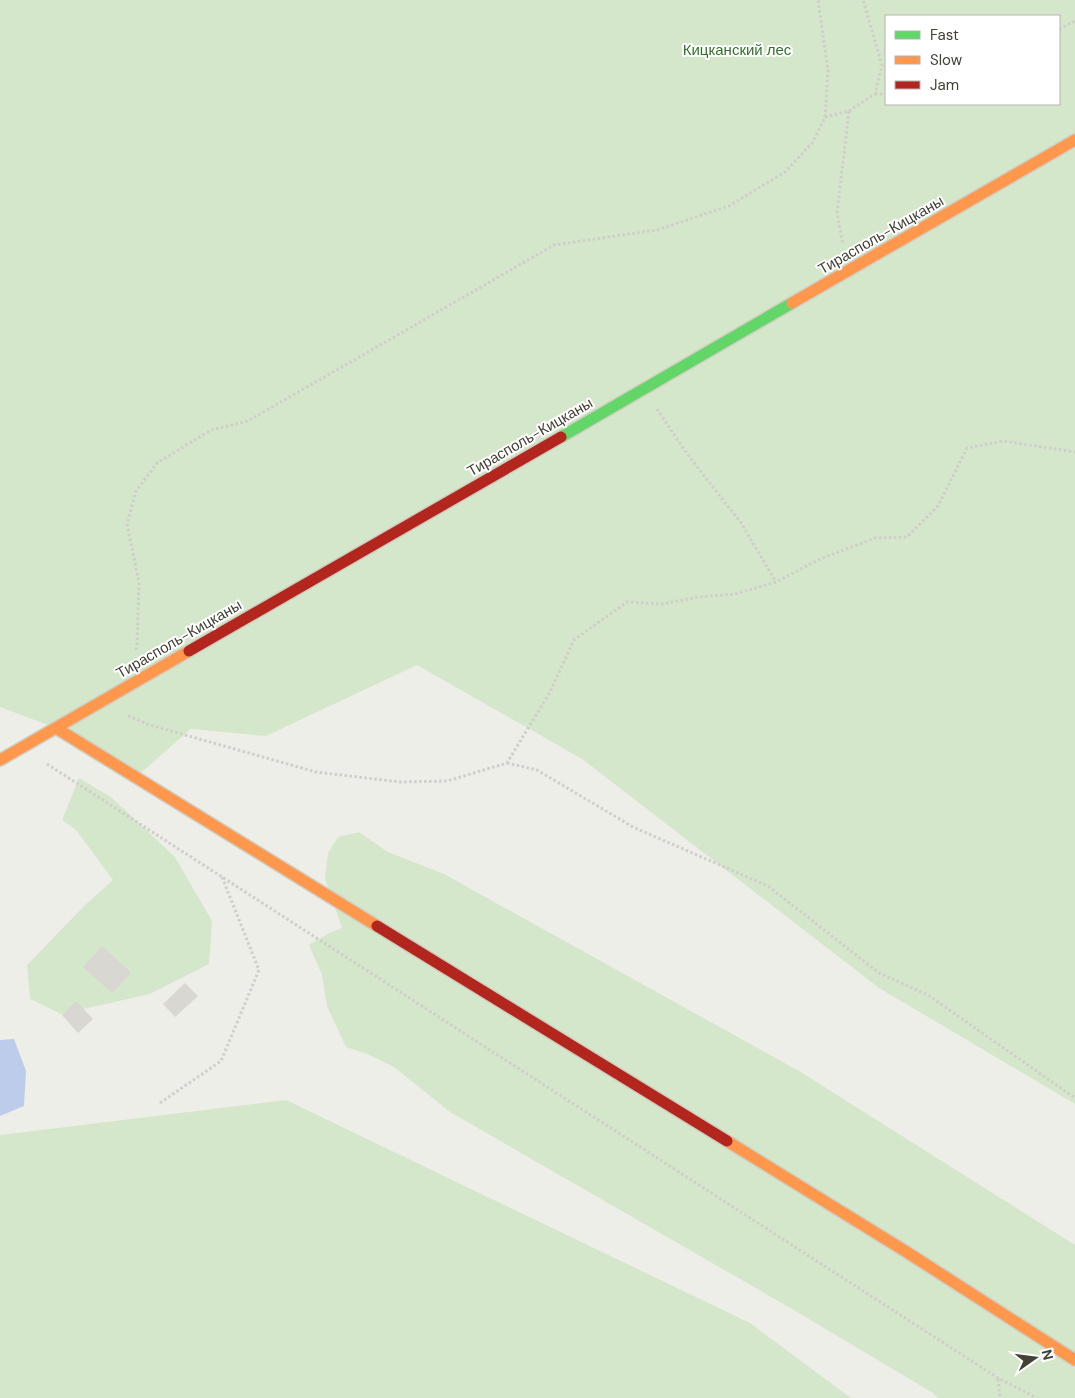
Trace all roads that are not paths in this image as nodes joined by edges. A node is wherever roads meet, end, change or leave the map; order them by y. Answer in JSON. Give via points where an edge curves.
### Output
{"nodes":[{"id":1,"x":1075,"y":140,"type":"edge"},
{"id":2,"x":56,"y":728,"type":"junction"},
{"id":3,"x":0,"y":760,"type":"edge"},
{"id":4,"x":1075,"y":1360,"type":"edge"}],
"edges":[{"from":1,"to":2,"type":"street","name":"Тирасполь-Кицканы"},
{"from":2,"to":3,"type":"street","name":"Тирасполь-Кицканы"},
{"from":2,"to":4,"type":"street","via":[[905,1251]]}]}
